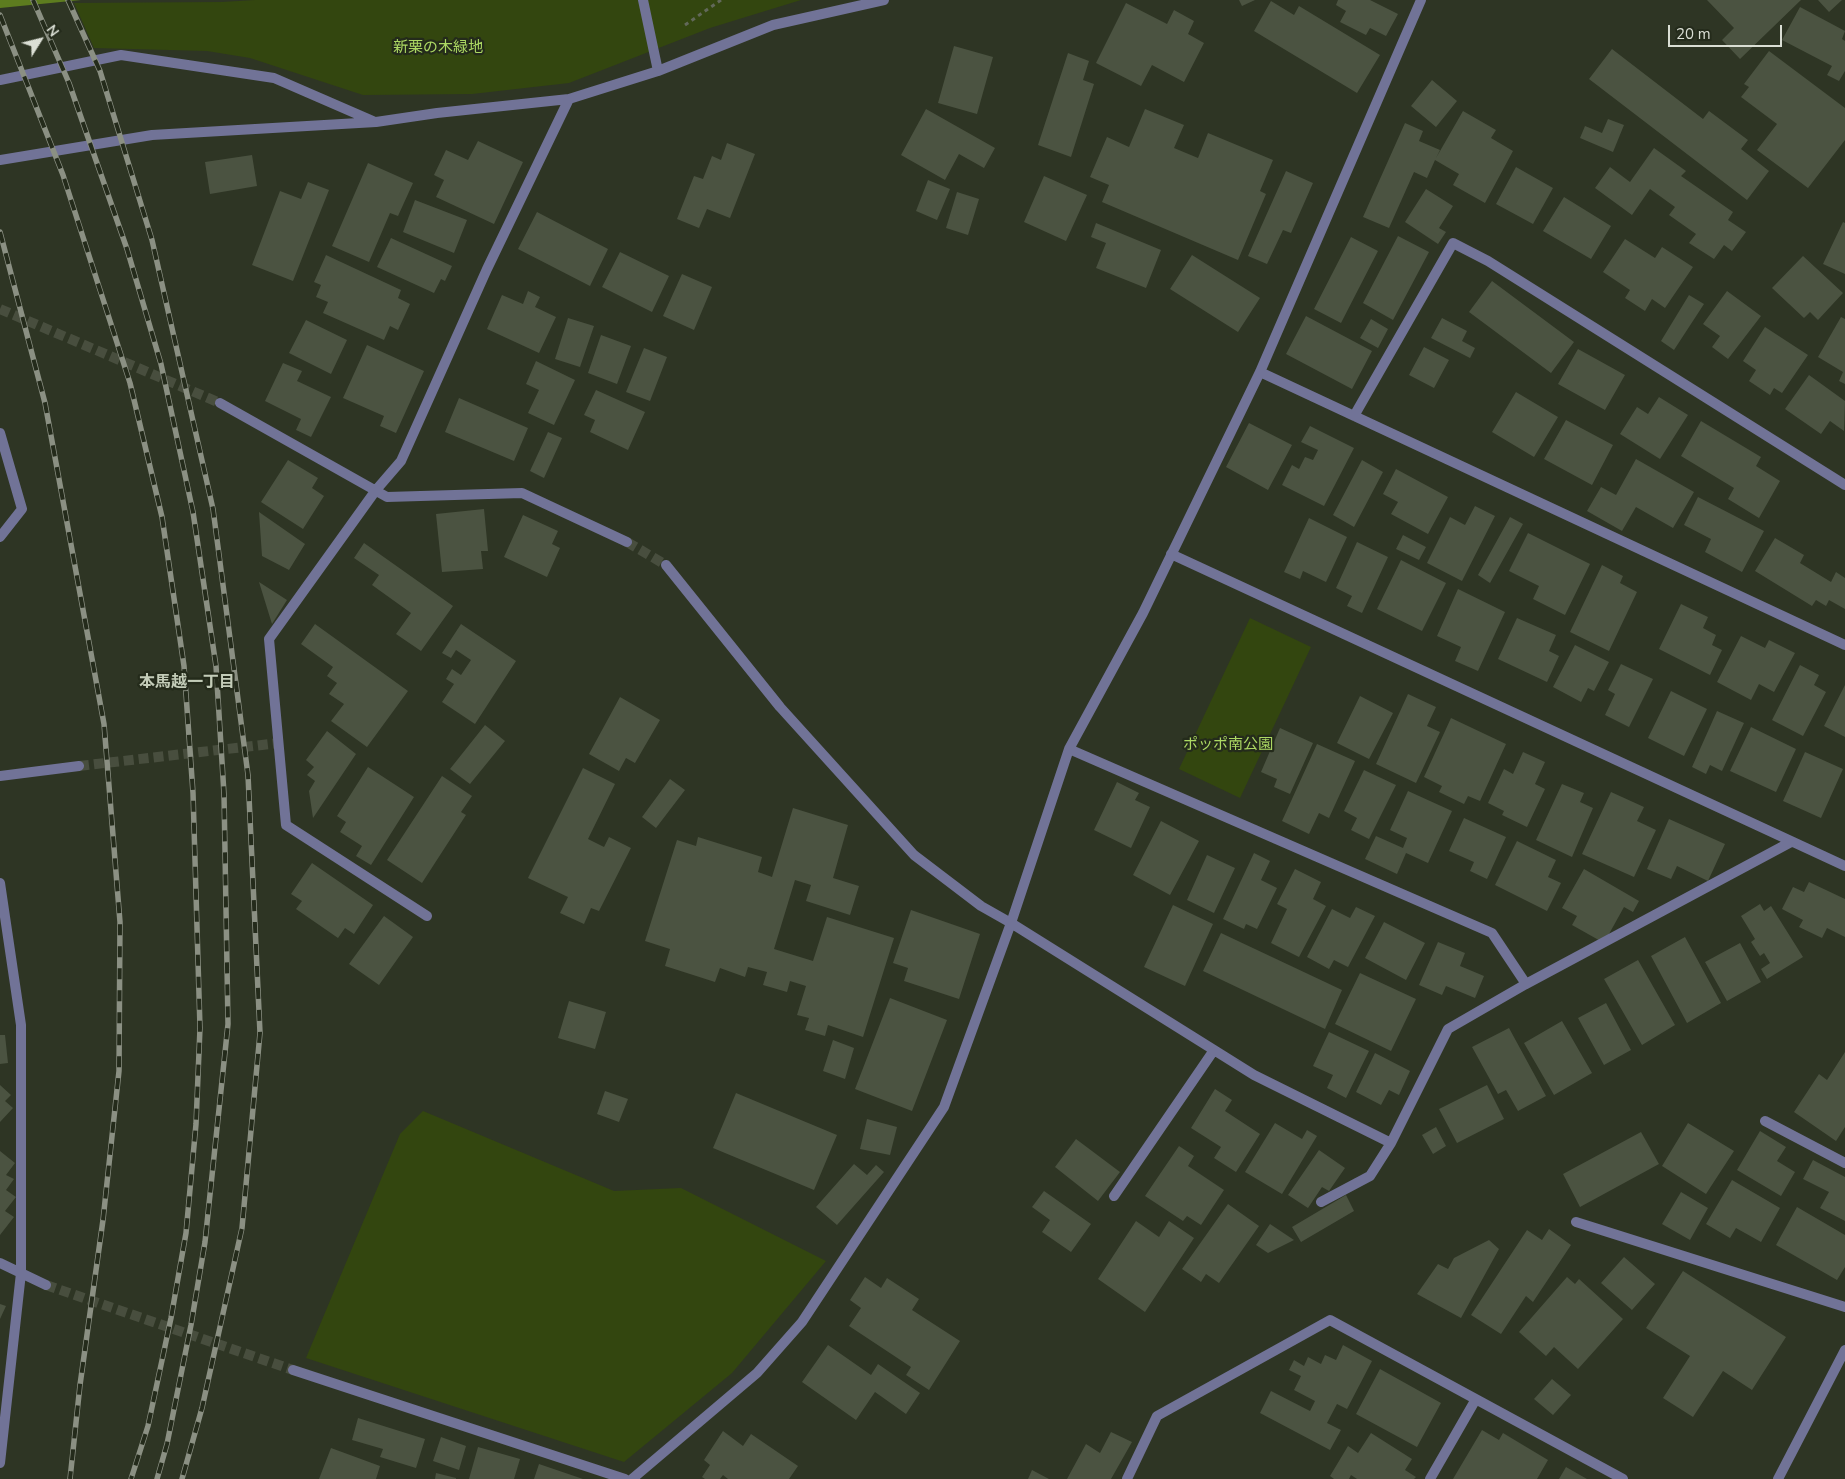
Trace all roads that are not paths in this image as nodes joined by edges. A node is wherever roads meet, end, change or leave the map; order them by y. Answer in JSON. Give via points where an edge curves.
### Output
{"nodes":[{"id":1,"x":643,"y":0,"type":"edge"},
{"id":2,"x":884,"y":0,"type":"edge"},
{"id":3,"x":1421,"y":0,"type":"edge"},
{"id":4,"x":658,"y":71,"type":"junction"},
{"id":5,"x":0,"y":80,"type":"edge"},
{"id":6,"x":569,"y":99,"type":"junction"},
{"id":7,"x":376,"y":122,"type":"junction"},
{"id":8,"x":0,"y":160,"type":"edge"},
{"id":9,"x":1260,"y":372,"type":"junction"},
{"id":10,"x":220,"y":403,"type":"tunnel mouth"},
{"id":11,"x":1354,"y":416,"type":"junction"},
{"id":12,"x":0,"y":433,"type":"edge"},
{"id":13,"x":1845,"y":486,"type":"edge"},
{"id":14,"x":376,"y":490,"type":"junction"},
{"id":15,"x":0,"y":537,"type":"edge"},
{"id":16,"x":627,"y":542,"type":"tunnel mouth"},
{"id":17,"x":1171,"y":554,"type":"junction"},
{"id":18,"x":666,"y":565,"type":"tunnel mouth"},
{"id":19,"x":1845,"y":645,"type":"edge"},
{"id":20,"x":1069,"y":749,"type":"junction"},
{"id":21,"x":79,"y":766,"type":"tunnel mouth"},
{"id":22,"x":0,"y":776,"type":"edge"},
{"id":23,"x":1791,"y":842,"type":"junction"},
{"id":24,"x":1845,"y":866,"type":"edge"},
{"id":25,"x":0,"y":883,"type":"edge"},
{"id":26,"x":427,"y":916,"type":"dead end"},
{"id":27,"x":1012,"y":923,"type":"junction"},
{"id":28,"x":9,"y":941,"type":"junction"},
{"id":29,"x":0,"y":952,"type":"edge"},
{"id":30,"x":1526,"y":984,"type":"junction"},
{"id":31,"x":1214,"y":1050,"type":"junction"},
{"id":32,"x":1765,"y":1121,"type":"dead end"},
{"id":33,"x":1391,"y":1143,"type":"junction"},
{"id":34,"x":1845,"y":1162,"type":"edge"},
{"id":35,"x":1114,"y":1196,"type":"dead end"},
{"id":36,"x":1321,"y":1202,"type":"dead end"},
{"id":37,"x":1576,"y":1222,"type":"dead end"},
{"id":38,"x":0,"y":1263,"type":"edge"},
{"id":39,"x":21,"y":1273,"type":"junction"},
{"id":40,"x":46,"y":1285,"type":"tunnel mouth"},
{"id":41,"x":1845,"y":1307,"type":"edge"},
{"id":42,"x":1845,"y":1350,"type":"edge"},
{"id":43,"x":293,"y":1370,"type":"tunnel mouth"},
{"id":44,"x":1476,"y":1399,"type":"junction"},
{"id":45,"x":0,"y":1463,"type":"edge"},
{"id":46,"x":625,"y":1479,"type":"edge"},
{"id":47,"x":632,"y":1479,"type":"edge"},
{"id":48,"x":1127,"y":1479,"type":"edge"},
{"id":49,"x":1430,"y":1479,"type":"edge"},
{"id":50,"x":1622,"y":1479,"type":"edge"},
{"id":51,"x":1778,"y":1479,"type":"edge"}],
"edges":[{"from":1,"to":4,"type":"street"},
{"from":2,"to":4,"type":"street","via":[[773,26]]},
{"from":3,"to":9,"type":"street"},
{"from":4,"to":6,"type":"street"},
{"from":5,"to":7,"type":"street","via":[[121,54],[274,78]]},
{"from":6,"to":7,"type":"street"},
{"from":6,"to":14,"type":"street","via":[[487,269],[401,461]]},
{"from":7,"to":8,"type":"street","via":[[152,134]]},
{"from":9,"to":11,"type":"street"},
{"from":9,"to":17,"type":"street"},
{"from":10,"to":14,"type":"street"},
{"from":11,"to":13,"type":"street","via":[[1453,243],[1488,261]]},
{"from":11,"to":19,"type":"street"},
{"from":12,"to":15,"type":"street","via":[[22,509]]},
{"from":14,"to":16,"type":"street","via":[[387,496],[522,493]]},
{"from":14,"to":26,"type":"street","via":[[268,639],[286,825]]},
{"from":17,"to":20,"type":"street","via":[[1143,613]]},
{"from":17,"to":23,"type":"street"},
{"from":18,"to":27,"type":"street","via":[[780,706],[914,855],[981,906]]},
{"from":20,"to":27,"type":"street"},
{"from":20,"to":30,"type":"street","via":[[1492,932]]},
{"from":21,"to":22,"type":"street"},
{"from":23,"to":24,"type":"street"},
{"from":23,"to":30,"type":"street"},
{"from":25,"to":28,"type":"street"},
{"from":27,"to":31,"type":"street"},
{"from":27,"to":47,"type":"street","via":[[944,1107],[802,1322],[757,1373]]},
{"from":28,"to":29,"type":"street"},
{"from":28,"to":39,"type":"street","via":[[21,1026]]},
{"from":30,"to":33,"type":"street","via":[[1448,1029]]},
{"from":31,"to":33,"type":"street","via":[[1254,1074]]},
{"from":31,"to":35,"type":"street"},
{"from":32,"to":34,"type":"street"},
{"from":33,"to":36,"type":"street","via":[[1370,1176]]},
{"from":37,"to":41,"type":"street"},
{"from":38,"to":39,"type":"street"},
{"from":39,"to":40,"type":"street"},
{"from":39,"to":45,"type":"street"},
{"from":42,"to":51,"type":"street"},
{"from":43,"to":46,"type":"street"},
{"from":44,"to":48,"type":"street","via":[[1330,1320],[1157,1416]]},
{"from":44,"to":49,"type":"street"},
{"from":44,"to":50,"type":"street"}]}
